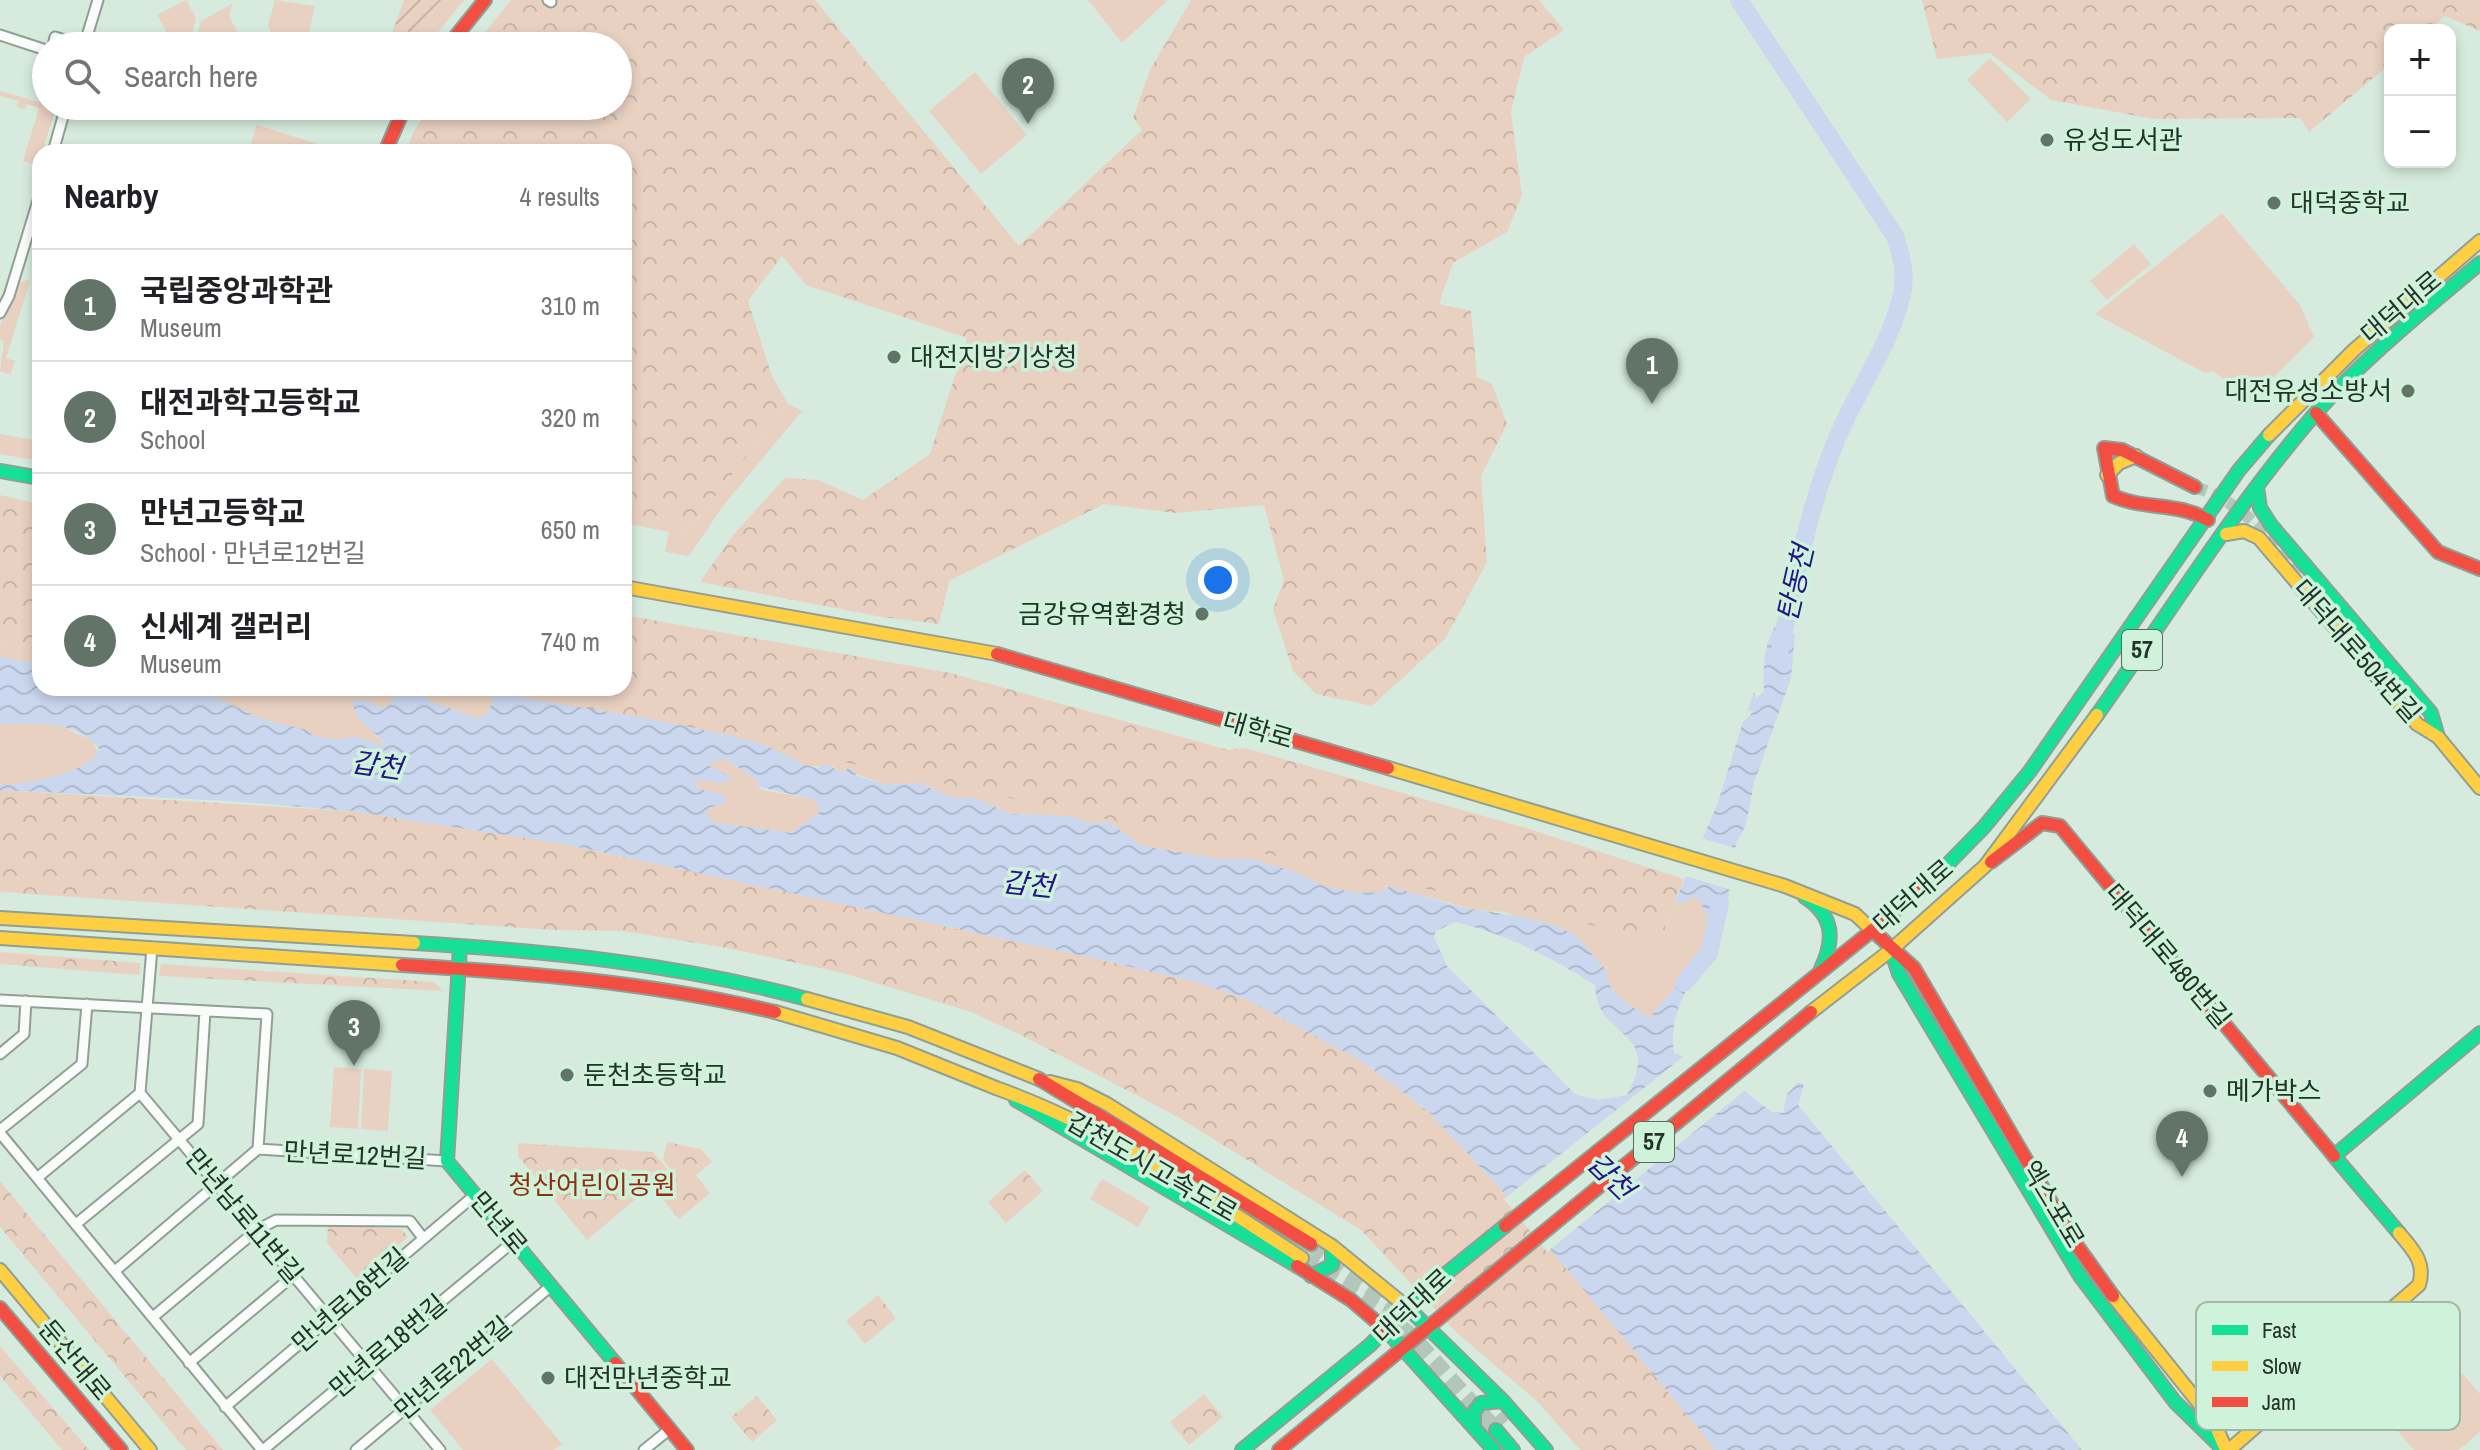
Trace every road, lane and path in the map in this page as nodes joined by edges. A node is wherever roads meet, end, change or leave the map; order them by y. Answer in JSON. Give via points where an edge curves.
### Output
{"nodes":[{"id":1,"x":98,"y":0,"type":"edge"},
{"id":2,"x":485,"y":0,"type":"edge"},
{"id":3,"x":88,"y":32,"type":"edge"},
{"id":4,"x":459,"y":32,"type":"edge"},
{"id":5,"x":0,"y":35,"type":"edge"},
{"id":6,"x":32,"y":45,"type":"edge"},
{"id":7,"x":62,"y":120,"type":"edge"},
{"id":8,"x":399,"y":120,"type":"edge"},
{"id":9,"x":55,"y":144,"type":"edge"},
{"id":10,"x":388,"y":144,"type":"edge"},
{"id":11,"x":32,"y":220,"type":"edge"},
{"id":12,"x":2480,"y":241,"type":"edge"},
{"id":13,"x":2480,"y":263,"type":"edge"},
{"id":14,"x":0,"y":313,"type":"edge"},
{"id":15,"x":2316,"y":413,"type":"junction"},
{"id":16,"x":2136,"y":456,"type":"junction"},
{"id":17,"x":0,"y":471,"type":"edge"},
{"id":18,"x":2107,"y":475,"type":"junction"},
{"id":19,"x":32,"y":477,"type":"edge"},
{"id":20,"x":2195,"y":487,"type":"tunnel mouth"},
{"id":21,"x":2257,"y":487,"type":"junction"},
{"id":22,"x":2208,"y":520,"type":"junction"},
{"id":23,"x":2226,"y":534,"type":"junction"},
{"id":24,"x":2480,"y":569,"type":"edge"},
{"id":25,"x":2323,"y":585,"type":"junction"},
{"id":26,"x":632,"y":588,"type":"edge"},
{"id":27,"x":2316,"y":600,"type":"junction"},
{"id":28,"x":2438,"y":737,"type":"junction"},
{"id":29,"x":2480,"y":788,"type":"edge"},
{"id":30,"x":1985,"y":866,"type":"junction"},
{"id":31,"x":1785,"y":886,"type":"junction"},
{"id":32,"x":0,"y":918,"type":"edge"},
{"id":33,"x":1875,"y":931,"type":"junction"},
{"id":34,"x":0,"y":938,"type":"edge"},
{"id":35,"x":460,"y":946,"type":"junction"},
{"id":36,"x":152,"y":948,"type":"junction"},
{"id":37,"x":1891,"y":950,"type":"junction"},
{"id":38,"x":458,"y":969,"type":"junction"},
{"id":39,"x":1821,"y":969,"type":"junction"},
{"id":40,"x":0,"y":1000,"type":"edge"},
{"id":41,"x":26,"y":1001,"type":"junction"},
{"id":42,"x":87,"y":1004,"type":"junction"},
{"id":43,"x":148,"y":1008,"type":"junction"},
{"id":44,"x":205,"y":1011,"type":"junction"},
{"id":45,"x":2480,"y":1033,"type":"edge"},
{"id":46,"x":0,"y":1054,"type":"edge"},
{"id":47,"x":1039,"y":1079,"type":"junction"},
{"id":48,"x":996,"y":1088,"type":"junction"},
{"id":49,"x":140,"y":1093,"type":"junction"},
{"id":50,"x":0,"y":1132,"type":"edge"},
{"id":51,"x":179,"y":1139,"type":"junction"},
{"id":52,"x":258,"y":1149,"type":"junction"},
{"id":53,"x":2334,"y":1156,"type":"junction"},
{"id":54,"x":447,"y":1161,"type":"junction"},
{"id":55,"x":37,"y":1178,"type":"junction"},
{"id":56,"x":219,"y":1185,"type":"junction"},
{"id":57,"x":475,"y":1195,"type":"junction"},
{"id":58,"x":76,"y":1224,"type":"junction"},
{"id":59,"x":257,"y":1230,"type":"junction"},
{"id":60,"x":423,"y":1238,"type":"junction"},
{"id":61,"x":514,"y":1241,"type":"junction"},
{"id":62,"x":1311,"y":1244,"type":"tunnel mouth"},
{"id":63,"x":1332,"y":1246,"type":"junction"},
{"id":64,"x":1302,"y":1258,"type":"tunnel mouth"},
{"id":65,"x":0,"y":1270,"type":"edge"},
{"id":66,"x":115,"y":1271,"type":"junction"},
{"id":67,"x":294,"y":1275,"type":"junction"},
{"id":68,"x":1311,"y":1276,"type":"junction"},
{"id":69,"x":551,"y":1286,"type":"junction"},
{"id":70,"x":2403,"y":1302,"type":"edge"},
{"id":71,"x":0,"y":1308,"type":"edge"},
{"id":72,"x":1408,"y":1308,"type":"junction"},
{"id":73,"x":153,"y":1317,"type":"junction"},
{"id":74,"x":330,"y":1318,"type":"junction"},
{"id":75,"x":1429,"y":1328,"type":"junction"},
{"id":76,"x":1386,"y":1330,"type":"junction"},
{"id":77,"x":1403,"y":1348,"type":"junction"},
{"id":78,"x":189,"y":1363,"type":"junction"},
{"id":79,"x":368,"y":1363,"type":"junction"},
{"id":80,"x":2196,"y":1400,"type":"edge"},
{"id":81,"x":1503,"y":1401,"type":"junction"},
{"id":82,"x":225,"y":1407,"type":"junction"},
{"id":83,"x":406,"y":1408,"type":"junction"},
{"id":84,"x":1508,"y":1420,"type":"tunnel mouth"},
{"id":85,"x":1474,"y":1428,"type":"junction"},
{"id":86,"x":670,"y":1429,"type":"junction"},
{"id":87,"x":1496,"y":1430,"type":"tunnel mouth"},
{"id":88,"x":2217,"y":1430,"type":"edge"},
{"id":89,"x":2250,"y":1430,"type":"edge"},
{"id":90,"x":121,"y":1450,"type":"edge"},
{"id":91,"x":150,"y":1450,"type":"edge"},
{"id":92,"x":262,"y":1450,"type":"edge"},
{"id":93,"x":356,"y":1450,"type":"edge"},
{"id":94,"x":440,"y":1450,"type":"edge"},
{"id":95,"x":644,"y":1450,"type":"edge"},
{"id":96,"x":687,"y":1450,"type":"edge"},
{"id":97,"x":1242,"y":1450,"type":"edge"},
{"id":98,"x":1279,"y":1450,"type":"edge"},
{"id":99,"x":1494,"y":1450,"type":"edge"},
{"id":100,"x":1513,"y":1450,"type":"edge"},
{"id":101,"x":1533,"y":1450,"type":"edge"},
{"id":102,"x":1546,"y":1450,"type":"edge"},
{"id":103,"x":2226,"y":1450,"type":"edge"}],
"edges":[{"from":1,"to":3,"type":"street"},
{"from":2,"to":4,"type":"main road"},
{"from":5,"to":6,"type":"street"},
{"from":7,"to":9,"type":"street"},
{"from":8,"to":10,"type":"main road"},
{"from":11,"to":14,"type":"street"},
{"from":12,"to":22,"type":"main road","name":"대덕대로","number":"57","via":[[2366,336],[2272,429]]},
{"from":13,"to":15,"type":"main road","name":"대덕대로","number":"57","via":[[2386,342]]},
{"from":15,"to":21,"type":"main road","name":"대덕대로","number":"57"},
{"from":15,"to":24,"type":"main road","via":[[2438,552]]},
{"from":16,"to":18,"type":"main road"},
{"from":16,"to":18,"type":"main road","via":[[2104,448]]},
{"from":16,"to":20,"type":"main road"},
{"from":17,"to":19,"type":"main road"},
{"from":18,"to":22,"type":"main road","via":[[2113,496],[2121,501],[2198,511]]},
{"from":21,"to":23,"type":"main road","name":"대덕대로","number":"57"},
{"from":21,"to":25,"type":"main road","via":[[2260,508],[2271,525]]},
{"from":22,"to":33,"type":"main road","name":"대덕대로","number":"57","via":[[1997,815]]},
{"from":23,"to":27,"type":"main road","name":"대덕대로504번길","via":[[2244,531],[2259,538]]},
{"from":23,"to":30,"type":"main road","name":"대덕대로","number":"57"},
{"from":25,"to":27,"type":"main road","via":[[2314,583],[2309,590]]},
{"from":25,"to":28,"type":"main road","via":[[2431,713]]},
{"from":26,"to":31,"type":"main road","name":"대학로","via":[[1011,657]]},
{"from":27,"to":28,"type":"main road","name":"대덕대로504번길"},
{"from":28,"to":29,"type":"main road","name":"대덕대로504번길"},
{"from":30,"to":37,"type":"main road","name":"대덕대로","number":"57"},
{"from":30,"to":53,"type":"main road","name":"대덕대로480번길","via":[[2042,823],[2060,826]]},
{"from":31,"to":33,"type":"main road","name":"대학로","via":[[1837,904]]},
{"from":31,"to":39,"type":"main road","via":[[1812,901],[1832,926]]},
{"from":32,"to":35,"type":"main road"},
{"from":33,"to":37,"type":"main road","name":"엑스포로"},
{"from":33,"to":39,"type":"main road","name":"대덕대로","number":"57"},
{"from":34,"to":36,"type":"main road"},
{"from":35,"to":38,"type":"main road"},
{"from":35,"to":47,"type":"main road","via":[[584,956],[730,978],[908,1027]]},
{"from":36,"to":38,"type":"main road"},
{"from":36,"to":43,"type":"street"},
{"from":37,"to":75,"type":"main road","name":"대덕대로","number":"57"},
{"from":37,"to":80,"type":"main road","name":"엑스포로","via":[[1914,968],[2075,1243]]},
{"from":38,"to":48,"type":"main road","via":[[585,977],[724,1000],[899,1049]]},
{"from":38,"to":54,"type":"main road"},
{"from":39,"to":72,"type":"main road","name":"대덕대로","number":"57"},
{"from":40,"to":41,"type":"street"},
{"from":41,"to":42,"type":"street"},
{"from":41,"to":46,"type":"street","via":[[24,1034]]},
{"from":42,"to":43,"type":"street"},
{"from":42,"to":50,"type":"street","via":[[82,1064]]},
{"from":43,"to":44,"type":"street"},
{"from":43,"to":49,"type":"street"},
{"from":44,"to":51,"type":"street","via":[[198,1124]]},
{"from":44,"to":52,"type":"street","via":[[267,1014]]},
{"from":45,"to":53,"type":"main road"},
{"from":47,"to":62,"type":"main road","name":"갑천도시고속도로"},
{"from":47,"to":63,"type":"main road","via":[[1107,1104]]},
{"from":48,"to":64,"type":"main road","name":"갑천도시고속도로","via":[[1089,1127]]},
{"from":48,"to":68,"type":"main road"},
{"from":49,"to":51,"type":"street","name":"만년남로11번길"},
{"from":49,"to":55,"type":"street"},
{"from":50,"to":55,"type":"street"},
{"from":51,"to":56,"type":"street","name":"만년남로11번길"},
{"from":51,"to":58,"type":"street"},
{"from":52,"to":54,"type":"street","name":"만년로12번길"},
{"from":52,"to":56,"type":"street","name":"만년로12번길"},
{"from":53,"to":70,"type":"main road","name":"대덕대로480번길","via":[[2422,1263],[2422,1278]]},
{"from":54,"to":57,"type":"main road","name":"만년로"},
{"from":55,"to":58,"type":"street"},
{"from":56,"to":59,"type":"street","name":"만년남로11번길"},
{"from":56,"to":66,"type":"street","name":"만년로12번길"},
{"from":57,"to":60,"type":"street","name":"만년로16번길"},
{"from":57,"to":61,"type":"main road","name":"만년로"},
{"from":58,"to":66,"type":"street"},
{"from":59,"to":60,"type":"street","via":[[276,1220],[410,1221]]},
{"from":59,"to":67,"type":"street","name":"만년남로11번길"},
{"from":59,"to":73,"type":"street"},
{"from":60,"to":74,"type":"street","name":"만년로16번길"},
{"from":61,"to":69,"type":"main road","name":"만년로"},
{"from":61,"to":79,"type":"street","name":"만년로18번길"},
{"from":63,"to":68,"type":"main road","via":[[1332,1265]]},
{"from":63,"to":72,"type":"main road"},
{"from":65,"to":91,"type":"main road","name":"둔산대로"},
{"from":66,"to":73,"type":"street"},
{"from":67,"to":74,"type":"street","name":"만년남로11번길"},
{"from":67,"to":78,"type":"street"},
{"from":68,"to":76,"type":"main road"},
{"from":69,"to":83,"type":"street","name":"만년로22번길"},
{"from":69,"to":86,"type":"main road","name":"만년로"},
{"from":71,"to":90,"type":"main road","name":"둔산대로"},
{"from":72,"to":75,"type":"main road"},
{"from":72,"to":76,"type":"main road","name":"대덕대로","number":"57"},
{"from":73,"to":78,"type":"street"},
{"from":74,"to":79,"type":"street","name":"만년남로11번길"},
{"from":74,"to":82,"type":"street","name":"만년로16번길"},
{"from":75,"to":77,"type":"main road","name":"대덕대로","number":"57"},
{"from":75,"to":81,"type":"main road"},
{"from":76,"to":77,"type":"main road"},
{"from":76,"to":97,"type":"main road","name":"대덕대로","number":"57"},
{"from":77,"to":85,"type":"main road"},
{"from":77,"to":98,"type":"main road","name":"대덕대로","number":"57"},
{"from":78,"to":82,"type":"street"},
{"from":79,"to":83,"type":"street","name":"만년남로11번길"},
{"from":79,"to":92,"type":"street","name":"만년로18번길"},
{"from":81,"to":85,"type":"main road","via":[[1481,1403],[1474,1412]]},
{"from":81,"to":102,"type":"main road"},
{"from":82,"to":92,"type":"street"},
{"from":83,"to":93,"type":"street","name":"만년로22번길"},
{"from":83,"to":94,"type":"street","name":"만년남로11번길"},
{"from":84,"to":101,"type":"main road"},
{"from":85,"to":99,"type":"main road"},
{"from":86,"to":95,"type":"street"},
{"from":86,"to":96,"type":"main road","name":"만년로"},
{"from":87,"to":100,"type":"main road"},
{"from":88,"to":103,"type":"main road","name":"엑스포로"},
{"from":89,"to":103,"type":"main road","name":"대덕대로480번길"}]}
